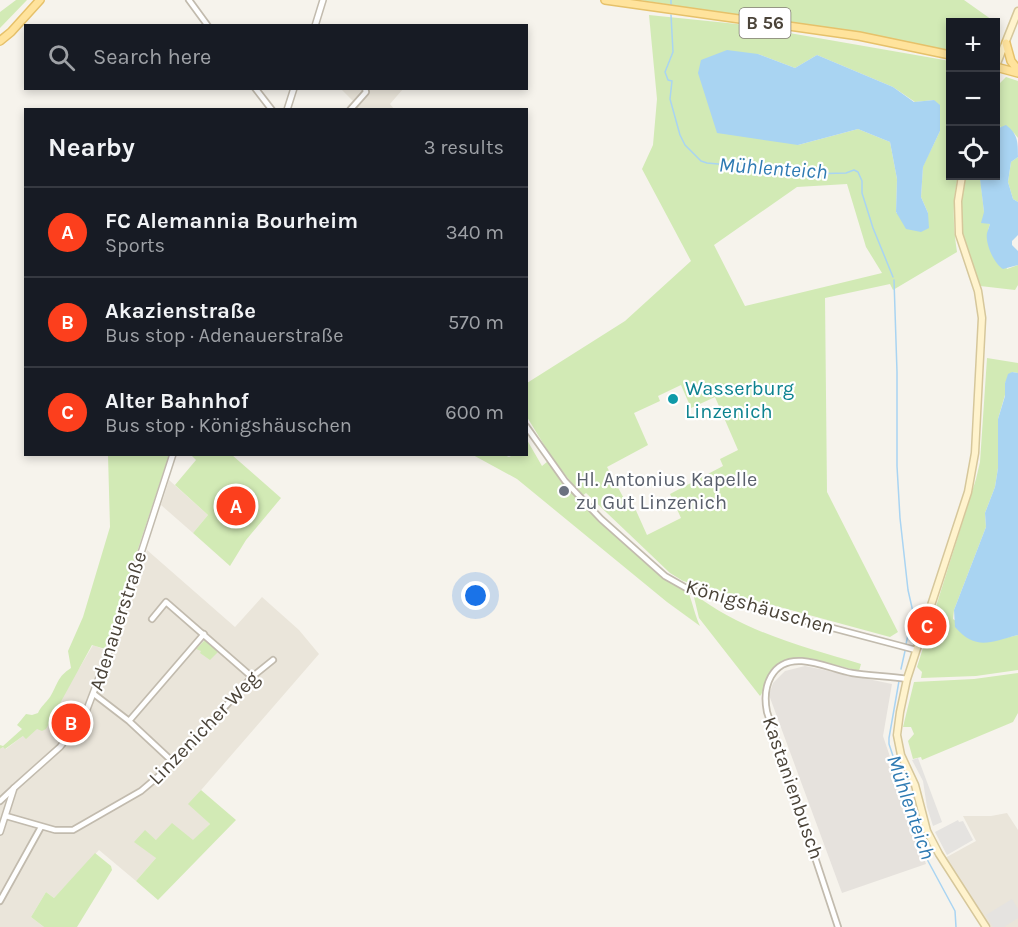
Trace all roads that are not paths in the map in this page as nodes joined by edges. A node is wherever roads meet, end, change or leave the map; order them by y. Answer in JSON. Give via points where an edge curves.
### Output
{"nodes":[{"id":1,"x":40,"y":0,"type":"edge"},
{"id":2,"x":189,"y":0,"type":"edge"},
{"id":3,"x":323,"y":0,"type":"edge"},
{"id":4,"x":605,"y":0,"type":"edge"},
{"id":5,"x":1018,"y":11,"type":"edge"},
{"id":6,"x":207,"y":24,"type":"edge"},
{"id":7,"x":316,"y":24,"type":"edge"},
{"id":8,"x":0,"y":40,"type":"edge"},
{"id":9,"x":1006,"y":43,"type":"junction"},
{"id":10,"x":946,"y":54,"type":"edge"},
{"id":11,"x":1000,"y":57,"type":"edge"},
{"id":12,"x":1000,"y":67,"type":"edge"},
{"id":13,"x":1018,"y":72,"type":"edge"},
{"id":14,"x":257,"y":90,"type":"edge"},
{"id":15,"x":293,"y":90,"type":"edge"},
{"id":16,"x":366,"y":90,"type":"edge"},
{"id":17,"x":270,"y":108,"type":"edge"},
{"id":18,"x":287,"y":108,"type":"edge"},
{"id":19,"x":352,"y":108,"type":"edge"},
{"id":20,"x":961,"y":180,"type":"edge"},
{"id":21,"x":528,"y":429,"type":"edge"},
{"id":22,"x":172,"y":456,"type":"edge"},
{"id":23,"x":152,"y":619,"type":"dead end"},
{"id":24,"x":204,"y":634,"type":"junction"},
{"id":25,"x":916,"y":650,"type":"junction"},
{"id":26,"x":273,"y":660,"type":"dead end"},
{"id":27,"x":252,"y":677,"type":"junction"},
{"id":28,"x":908,"y":678,"type":"junction"},
{"id":29,"x":94,"y":694,"type":"junction"},
{"id":30,"x":129,"y":721,"type":"junction"},
{"id":31,"x":174,"y":763,"type":"junction"},
{"id":32,"x":14,"y":788,"type":"junction"},
{"id":33,"x":0,"y":801,"type":"edge"},
{"id":34,"x":6,"y":816,"type":"junction"},
{"id":35,"x":41,"y":827,"type":"junction"},
{"id":36,"x":0,"y":832,"type":"edge"},
{"id":37,"x":0,"y":901,"type":"edge"},
{"id":38,"x":838,"y":927,"type":"edge"},
{"id":39,"x":986,"y":927,"type":"edge"}],
"edges":[{"from":1,"to":8,"type":"main road"},
{"from":2,"to":6,"type":"street"},
{"from":3,"to":7,"type":"street"},
{"from":4,"to":10,"type":"main road","number":"B 56","via":[[859,36]]},
{"from":5,"to":9,"type":"main road"},
{"from":9,"to":11,"type":"main road"},
{"from":9,"to":13,"type":"main road"},
{"from":12,"to":13,"type":"main road"},
{"from":14,"to":17,"type":"street"},
{"from":15,"to":18,"type":"street"},
{"from":16,"to":19,"type":"street"},
{"from":20,"to":25,"type":"main road","via":[[959,234],[978,291],[982,318],[975,453],[968,492]]},
{"from":21,"to":25,"type":"street","name":"Königshäuschen","via":[[580,498],[677,584]]},
{"from":22,"to":29,"type":"street","name":"Adenauerstraße"},
{"from":23,"to":24,"type":"street","via":[[166,602]]},
{"from":24,"to":27,"type":"street"},
{"from":24,"to":30,"type":"street"},
{"from":25,"to":28,"type":"main road"},
{"from":26,"to":27,"type":"street","name":"Linzenicher Weg"},
{"from":27,"to":31,"type":"street","name":"Linzenicher Weg"},
{"from":28,"to":38,"type":"street","name":"Kastanienbusch","via":[[794,662],[779,668],[765,688],[765,701]]},
{"from":28,"to":39,"type":"main road","via":[[897,724],[903,761],[915,785],[931,839]]},
{"from":29,"to":30,"type":"street"},
{"from":29,"to":32,"type":"street","name":"Adenauerstraße","via":[[84,717],[60,747]]},
{"from":30,"to":31,"type":"street"},
{"from":31,"to":35,"type":"street","name":"Linzenicher Weg","via":[[141,791],[73,830]]},
{"from":32,"to":33,"type":"street"},
{"from":32,"to":34,"type":"street"},
{"from":34,"to":35,"type":"street"},
{"from":34,"to":36,"type":"street"},
{"from":35,"to":37,"type":"street"}]}
